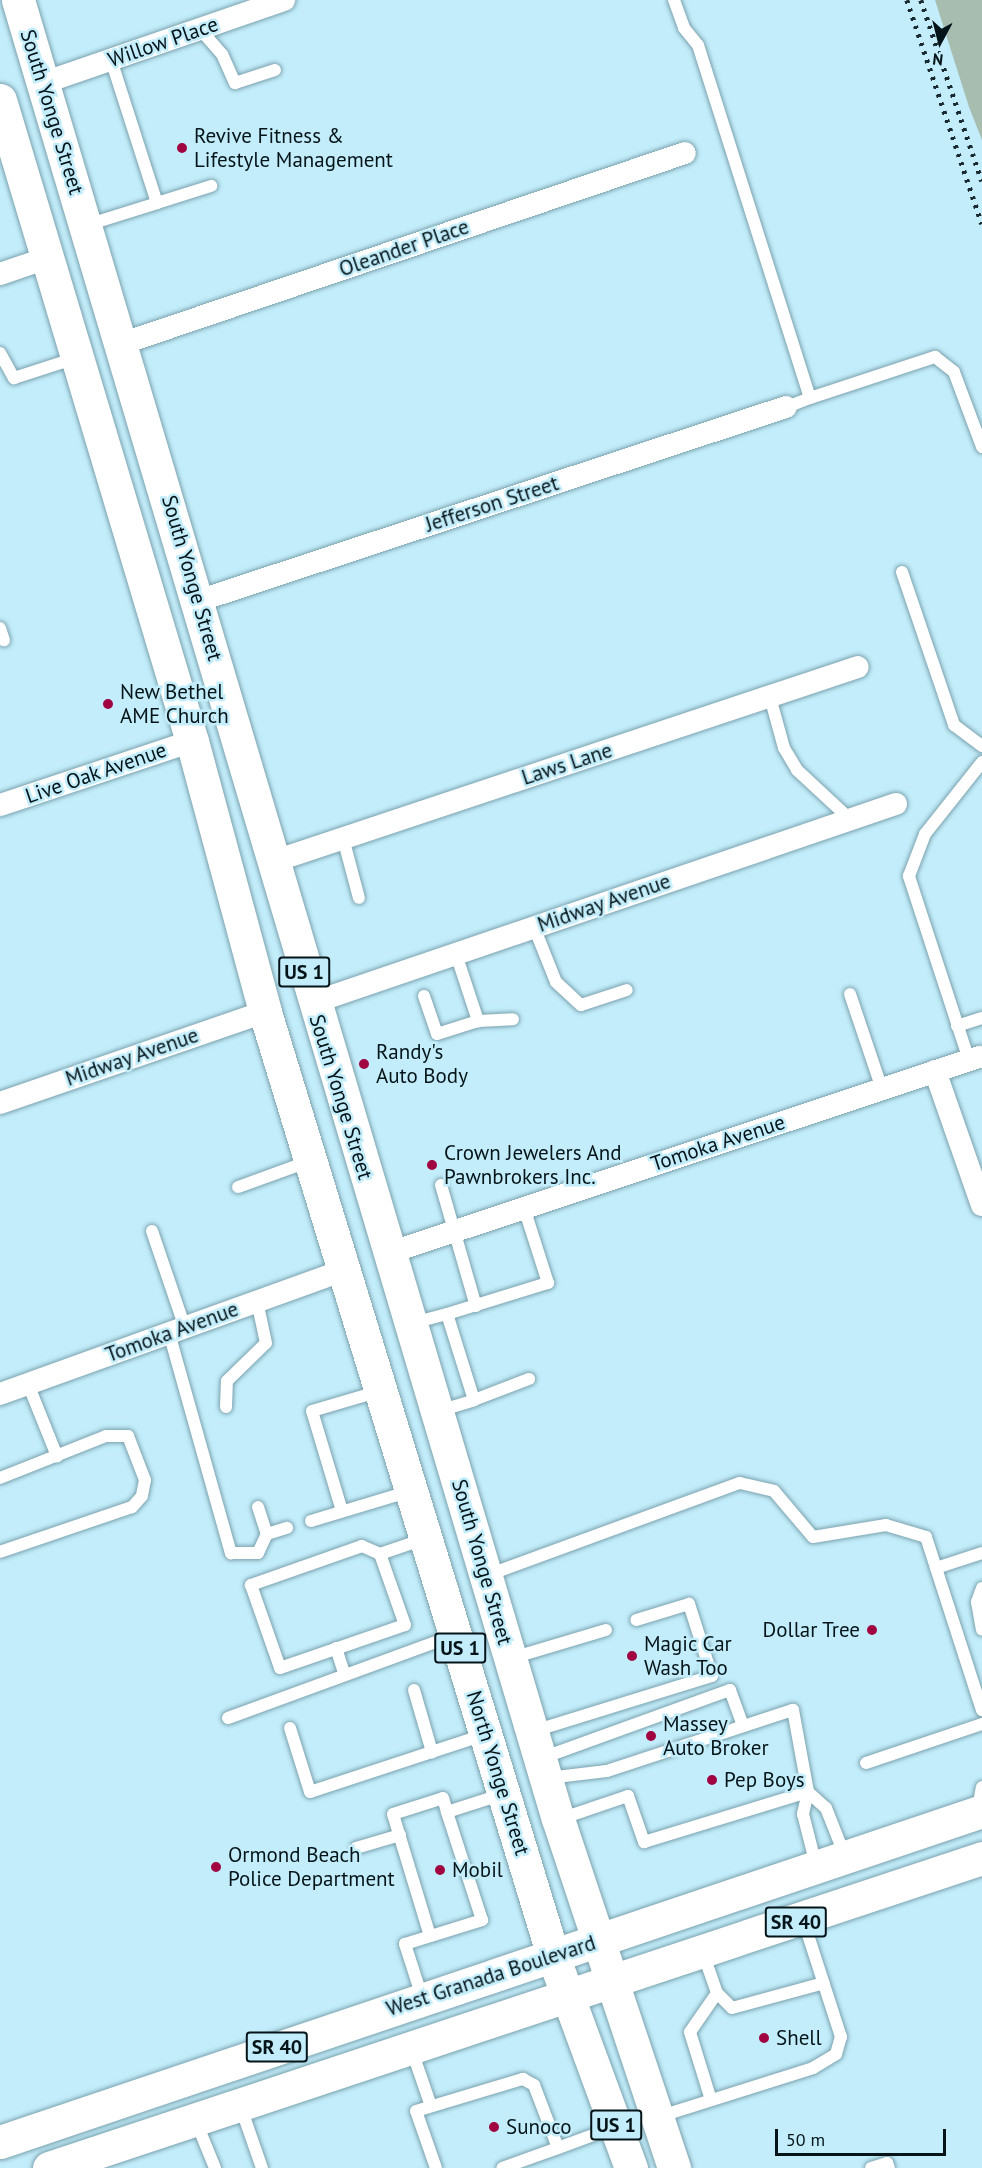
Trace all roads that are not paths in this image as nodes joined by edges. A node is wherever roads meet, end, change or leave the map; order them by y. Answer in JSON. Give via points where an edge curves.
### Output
{"nodes":[{"id":1,"x":18,"y":0,"type":"edge"},
{"id":2,"x":284,"y":0,"type":"edge"},
{"id":3,"x":675,"y":0,"type":"edge"},
{"id":4,"x":200,"y":29,"type":"junction"},
{"id":5,"x":111,"y":60,"type":"junction"},
{"id":6,"x":275,"y":70,"type":"dead end"},
{"id":7,"x":43,"y":83,"type":"junction"},
{"id":8,"x":3,"y":120,"type":"edge"},
{"id":9,"x":685,"y":153,"type":"dead end"},
{"id":10,"x":211,"y":186,"type":"dead end"},
{"id":11,"x":157,"y":203,"type":"junction"},
{"id":12,"x":87,"y":225,"type":"junction"},
{"id":13,"x":47,"y":258,"type":"junction"},
{"id":14,"x":0,"y":274,"type":"edge"},
{"id":15,"x":120,"y":333,"type":"junction"},
{"id":16,"x":0,"y":353,"type":"edge"},
{"id":17,"x":77,"y":358,"type":"junction"},
{"id":18,"x":810,"y":398,"type":"junction"},
{"id":19,"x":786,"y":407,"type":"joint"},
{"id":20,"x":982,"y":447,"type":"edge"},
{"id":21,"x":902,"y":572,"type":"dead end"},
{"id":22,"x":198,"y":601,"type":"junction"},
{"id":23,"x":858,"y":667,"type":"dead end"},
{"id":24,"x":770,"y":696,"type":"junction"},
{"id":25,"x":192,"y":741,"type":"junction"},
{"id":26,"x":982,"y":746,"type":"edge"},
{"id":27,"x":982,"y":762,"type":"edge"},
{"id":28,"x":896,"y":804,"type":"dead end"},
{"id":29,"x":0,"y":805,"type":"edge"},
{"id":30,"x":851,"y":820,"type":"junction"},
{"id":31,"x":343,"y":838,"type":"junction"},
{"id":32,"x":275,"y":861,"type":"junction"},
{"id":33,"x":359,"y":898,"type":"dead end"},
{"id":34,"x":534,"y":927,"type":"junction"},
{"id":35,"x":456,"y":954,"type":"junction"},
{"id":36,"x":627,"y":990,"type":"dead end"},
{"id":37,"x":850,"y":994,"type":"dead end"},
{"id":38,"x":424,"y":996,"type":"dead end"},
{"id":39,"x":312,"y":1003,"type":"junction"},
{"id":40,"x":265,"y":1012,"type":"junction"},
{"id":41,"x":982,"y":1018,"type":"edge"},
{"id":42,"x":513,"y":1019,"type":"dead end"},
{"id":43,"x":478,"y":1021,"type":"junction"},
{"id":44,"x":957,"y":1026,"type":"junction"},
{"id":45,"x":974,"y":1058,"type":"joint"},
{"id":46,"x":935,"y":1071,"type":"junction"},
{"id":47,"x":286,"y":1078,"type":"junction"},
{"id":48,"x":882,"y":1089,"type":"junction"},
{"id":49,"x":0,"y":1103,"type":"edge"},
{"id":50,"x":311,"y":1161,"type":"junction"},
{"id":51,"x":976,"y":1170,"type":"edge"},
{"id":52,"x":441,"y":1185,"type":"dead end"},
{"id":53,"x":238,"y":1187,"type":"dead end"},
{"id":54,"x":982,"y":1205,"type":"edge"},
{"id":55,"x":524,"y":1208,"type":"junction"},
{"id":56,"x":152,"y":1231,"type":"dead end"},
{"id":57,"x":454,"y":1231,"type":"junction"},
{"id":58,"x":389,"y":1253,"type":"junction"},
{"id":59,"x":344,"y":1270,"type":"junction"},
{"id":60,"x":257,"y":1301,"type":"junction"},
{"id":61,"x":476,"y":1306,"type":"junction"},
{"id":62,"x":447,"y":1314,"type":"junction"},
{"id":63,"x":411,"y":1324,"type":"junction"},
{"id":64,"x":177,"y":1330,"type":"junction"},
{"id":65,"x":529,"y":1379,"type":"dead end"},
{"id":66,"x":28,"y":1384,"type":"junction"},
{"id":67,"x":381,"y":1391,"type":"junction"},
{"id":68,"x":0,"y":1394,"type":"edge"},
{"id":69,"x":474,"y":1400,"type":"junction"},
{"id":70,"x":226,"y":1407,"type":"dead end"},
{"id":71,"x":438,"y":1411,"type":"junction"},
{"id":72,"x":57,"y":1456,"type":"junction"},
{"id":73,"x":0,"y":1478,"type":"edge"},
{"id":74,"x":412,"y":1490,"type":"junction"},
{"id":75,"x":258,"y":1508,"type":"dead end"},
{"id":76,"x":342,"y":1511,"type":"junction"},
{"id":77,"x":311,"y":1521,"type":"dead end"},
{"id":78,"x":287,"y":1528,"type":"dead end"},
{"id":79,"x":267,"y":1534,"type":"junction"},
{"id":80,"x":427,"y":1538,"type":"junction"},
{"id":81,"x":0,"y":1552,"type":"edge"},
{"id":82,"x":982,"y":1553,"type":"edge"},
{"id":83,"x":380,"y":1554,"type":"junction"},
{"id":84,"x":936,"y":1568,"type":"junction"},
{"id":85,"x":486,"y":1576,"type":"junction"},
{"id":86,"x":982,"y":1588,"type":"edge"},
{"id":87,"x":636,"y":1620,"type":"dead end"},
{"id":88,"x":606,"y":1630,"type":"dead end"},
{"id":89,"x":982,"y":1630,"type":"edge"},
{"id":90,"x":456,"y":1635,"type":"junction"},
{"id":91,"x":336,"y":1648,"type":"junction"},
{"id":92,"x":510,"y":1659,"type":"junction"},
{"id":93,"x":345,"y":1675,"type":"junction"},
{"id":94,"x":414,"y":1690,"type":"dead end"},
{"id":95,"x":982,"y":1710,"type":"edge"},
{"id":96,"x":228,"y":1718,"type":"dead end"},
{"id":97,"x":982,"y":1724,"type":"edge"},
{"id":98,"x":743,"y":1726,"type":"junction"},
{"id":99,"x":290,"y":1728,"type":"dead end"},
{"id":100,"x":487,"y":1734,"type":"junction"},
{"id":101,"x":432,"y":1752,"type":"junction"},
{"id":102,"x":540,"y":1756,"type":"junction"},
{"id":103,"x":866,"y":1763,"type":"dead end"},
{"id":104,"x":808,"y":1792,"type":"junction"},
{"id":105,"x":506,"y":1793,"type":"junction"},
{"id":106,"x":980,"y":1804,"type":"edge"},
{"id":107,"x":447,"y":1812,"type":"junction"},
{"id":108,"x":558,"y":1819,"type":"junction"},
{"id":109,"x":400,"y":1835,"type":"junction"},
{"id":110,"x":356,"y":1848,"type":"dead end"},
{"id":111,"x":982,"y":1858,"type":"edge"},
{"id":112,"x":831,"y":1862,"type":"junction"},
{"id":113,"x":803,"y":1919,"type":"junction"},
{"id":114,"x":430,"y":1936,"type":"junction"},
{"id":115,"x":596,"y":1942,"type":"junction"},
{"id":116,"x":703,"y":1953,"type":"junction"},
{"id":117,"x":553,"y":1956,"type":"junction"},
{"id":118,"x":824,"y":1983,"type":"junction"},
{"id":119,"x":610,"y":1984,"type":"junction"},
{"id":120,"x":717,"y":1993,"type":"junction"},
{"id":121,"x":422,"y":1997,"type":"junction"},
{"id":122,"x":570,"y":1998,"type":"junction"},
{"id":123,"x":411,"y":2047,"type":"junction"},
{"id":124,"x":171,"y":2083,"type":"junction"},
{"id":125,"x":711,"y":2100,"type":"junction"},
{"id":126,"x":240,"y":2104,"type":"junction"},
{"id":127,"x":431,"y":2106,"type":"junction"},
{"id":128,"x":655,"y":2118,"type":"junction"},
{"id":129,"x":195,"y":2119,"type":"junction"},
{"id":130,"x":617,"y":2126,"type":"junction"},
{"id":131,"x":1,"y":2142,"type":"edge"},
{"id":132,"x":558,"y":2148,"type":"junction"},
{"id":133,"x":27,"y":2168,"type":"edge"},
{"id":134,"x":49,"y":2168,"type":"edge"},
{"id":135,"x":215,"y":2168,"type":"edge"},
{"id":136,"x":262,"y":2168,"type":"edge"},
{"id":137,"x":436,"y":2168,"type":"edge"},
{"id":138,"x":502,"y":2168,"type":"edge"},
{"id":139,"x":631,"y":2168,"type":"edge"},
{"id":140,"x":674,"y":2168,"type":"edge"},
{"id":141,"x":872,"y":2168,"type":"edge"},
{"id":142,"x":889,"y":2168,"type":"edge"}],
"edges":[{"from":1,"to":7,"type":"main road","name":"South Yonge Street","number":"US 1"},
{"from":2,"to":4,"type":"street","name":"Willow Place"},
{"from":3,"to":18,"type":"lane","via":[[684,28],[698,45]]},
{"from":4,"to":5,"type":"street","name":"Willow Place"},
{"from":4,"to":6,"type":"lane","via":[[222,54],[235,83]]},
{"from":5,"to":7,"type":"street","name":"Willow Place"},
{"from":5,"to":11,"type":"lane"},
{"from":7,"to":12,"type":"main road","name":"South Yonge Street","number":"US 1"},
{"from":8,"to":13,"type":"main road","number":"US 1"},
{"from":9,"to":15,"type":"street","name":"Oleander Place"},
{"from":10,"to":11,"type":"lane"},
{"from":11,"to":12,"type":"lane"},
{"from":12,"to":15,"type":"main road","name":"South Yonge Street","number":"US 1"},
{"from":13,"to":14,"type":"street"},
{"from":13,"to":15,"type":"main road","via":[[83,279]]},
{"from":13,"to":17,"type":"main road","number":"US 1"},
{"from":15,"to":22,"type":"main road","name":"South Yonge Street","number":"US 1"},
{"from":16,"to":17,"type":"lane","via":[[14,378]]},
{"from":17,"to":25,"type":"main road","number":"US 1"},
{"from":18,"to":19,"type":"lane"},
{"from":18,"to":20,"type":"lane","via":[[935,357],[954,372]]},
{"from":19,"to":22,"type":"street","name":"Jefferson Street"},
{"from":21,"to":26,"type":"lane","via":[[954,725]]},
{"from":22,"to":32,"type":"main road","name":"South Yonge Street","number":"US 1"},
{"from":23,"to":24,"type":"street","name":"Laws Lane"},
{"from":24,"to":30,"type":"lane","via":[[784,748],[796,770]]},
{"from":24,"to":31,"type":"street","name":"Laws Lane"},
{"from":25,"to":29,"type":"street","name":"Live Oak Avenue"},
{"from":25,"to":40,"type":"main road","number":"US 1"},
{"from":27,"to":44,"type":"lane","via":[[925,834],[909,876]]},
{"from":28,"to":30,"type":"street","name":"Midway Avenue"},
{"from":30,"to":34,"type":"street","name":"Midway Avenue"},
{"from":31,"to":32,"type":"street","name":"Laws Lane"},
{"from":31,"to":33,"type":"lane"},
{"from":32,"to":39,"type":"main road","name":"South Yonge Street","number":"US 1"},
{"from":34,"to":35,"type":"street","name":"Midway Avenue"},
{"from":34,"to":36,"type":"lane","via":[[556,982],[581,1005]]},
{"from":35,"to":39,"type":"street","name":"Midway Avenue"},
{"from":35,"to":43,"type":"lane"},
{"from":37,"to":48,"type":"lane"},
{"from":38,"to":43,"type":"lane","via":[[437,1034]]},
{"from":39,"to":58,"type":"main road","name":"South Yonge Street","number":"US 1"},
{"from":40,"to":47,"type":"main road","number":"US 1"},
{"from":40,"to":49,"type":"street","name":"Midway Avenue"},
{"from":41,"to":44,"type":"lane"},
{"from":42,"to":43,"type":"lane"},
{"from":44,"to":45,"type":"lane"},
{"from":45,"to":46,"type":"street","name":"Tomoka Avenue"},
{"from":46,"to":48,"type":"street","name":"Tomoka Avenue"},
{"from":46,"to":51,"type":"street"},
{"from":47,"to":50,"type":"main road","number":"US 1"},
{"from":47,"to":58,"type":"main road","via":[[306,1094],[353,1229]]},
{"from":48,"to":55,"type":"street","name":"Tomoka Avenue"},
{"from":50,"to":53,"type":"lane"},
{"from":50,"to":59,"type":"main road","number":"US 1"},
{"from":51,"to":54,"type":"street"},
{"from":52,"to":57,"type":"lane"},
{"from":55,"to":57,"type":"street","name":"Tomoka Avenue"},
{"from":55,"to":61,"type":"lane","via":[[548,1283]]},
{"from":56,"to":64,"type":"lane"},
{"from":57,"to":58,"type":"street","name":"Tomoka Avenue"},
{"from":57,"to":61,"type":"lane"},
{"from":58,"to":63,"type":"main road","name":"South Yonge Street","number":"US 1"},
{"from":59,"to":60,"type":"street","name":"Tomoka Avenue"},
{"from":59,"to":67,"type":"main road","name":"North Yonge Street","number":"US 1"},
{"from":60,"to":64,"type":"street","name":"Tomoka Avenue"},
{"from":60,"to":70,"type":"lane","via":[[266,1343],[227,1381]]},
{"from":61,"to":62,"type":"lane"},
{"from":62,"to":63,"type":"lane"},
{"from":62,"to":69,"type":"lane"},
{"from":63,"to":71,"type":"main road","name":"South Yonge Street","number":"US 1"},
{"from":64,"to":66,"type":"street","name":"Tomoka Avenue"},
{"from":64,"to":79,"type":"lane","via":[[231,1552],[258,1553]]},
{"from":65,"to":69,"type":"lane"},
{"from":66,"to":68,"type":"street","name":"Tomoka Avenue"},
{"from":66,"to":72,"type":"lane"},
{"from":67,"to":74,"type":"main road","name":"North Yonge Street","number":"US 1"},
{"from":67,"to":76,"type":"lane","via":[[312,1411]]},
{"from":69,"to":71,"type":"lane"},
{"from":71,"to":85,"type":"main road","name":"South Yonge Street","number":"US 1"},
{"from":72,"to":73,"type":"lane"},
{"from":72,"to":81,"type":"lane","via":[[106,1436],[128,1436],[145,1480],[142,1496],[132,1507]]},
{"from":74,"to":76,"type":"lane"},
{"from":74,"to":80,"type":"main road","name":"North Yonge Street","number":"US 1"},
{"from":75,"to":79,"type":"lane"},
{"from":76,"to":77,"type":"lane"},
{"from":78,"to":79,"type":"lane"},
{"from":80,"to":83,"type":"lane"},
{"from":80,"to":90,"type":"main road","name":"North Yonge Street","number":"US 1"},
{"from":82,"to":84,"type":"lane"},
{"from":83,"to":91,"type":"lane","via":[[405,1625]]},
{"from":83,"to":91,"type":"lane","via":[[362,1546],[251,1585],[280,1668]]},
{"from":84,"to":85,"type":"lane","via":[[926,1537],[886,1525],[813,1537],[774,1491],[740,1483]]},
{"from":84,"to":95,"type":"lane"},
{"from":85,"to":92,"type":"main road","name":"South Yonge Street","number":"US 1"},
{"from":86,"to":89,"type":"lane","via":[[977,1602]]},
{"from":87,"to":102,"type":"lane","via":[[689,1604],[712,1676]]},
{"from":88,"to":92,"type":"lane"},
{"from":90,"to":93,"type":"lane"},
{"from":90,"to":100,"type":"main road","name":"North Yonge Street","number":"US 1"},
{"from":91,"to":93,"type":"lane"},
{"from":92,"to":102,"type":"main road","name":"South Yonge Street","number":"US 1"},
{"from":93,"to":96,"type":"lane"},
{"from":94,"to":101,"type":"lane"},
{"from":97,"to":103,"type":"lane"},
{"from":98,"to":102,"type":"lane","via":[[607,1771]]},
{"from":98,"to":102,"type":"lane","via":[[730,1690]]},
{"from":98,"to":104,"type":"lane","via":[[793,1710]]},
{"from":99,"to":101,"type":"lane","via":[[310,1792]]},
{"from":100,"to":101,"type":"lane"},
{"from":100,"to":105,"type":"main road","name":"North Yonge Street","number":"US 1"},
{"from":102,"to":108,"type":"main road","name":"South Yonge Street","number":"US 1"},
{"from":104,"to":108,"type":"lane","via":[[644,1842],[628,1796]]},
{"from":104,"to":112,"type":"lane","via":[[803,1814]]},
{"from":104,"to":112,"type":"lane","via":[[826,1808]]},
{"from":105,"to":107,"type":"lane"},
{"from":105,"to":117,"type":"main road","name":"North Yonge Street","number":"US 1"},
{"from":106,"to":112,"type":"main road","name":"West Granada Boulevard","number":"SR 40"},
{"from":107,"to":109,"type":"lane","via":[[443,1798],[393,1814]]},
{"from":107,"to":114,"type":"lane","via":[[482,1920]]},
{"from":108,"to":115,"type":"main road","name":"South Yonge Street","number":"US 1"},
{"from":109,"to":110,"type":"lane"},
{"from":109,"to":114,"type":"lane"},
{"from":111,"to":113,"type":"main road","name":"West Granada Boulevard","number":"SR 40"},
{"from":112,"to":115,"type":"main road","name":"West Granada Boulevard","number":"SR 40"},
{"from":113,"to":116,"type":"main road","name":"West Granada Boulevard","number":"SR 40"},
{"from":113,"to":118,"type":"lane"},
{"from":114,"to":121,"type":"lane","via":[[405,1944]]},
{"from":115,"to":117,"type":"main road","name":"West Granada Boulevard","number":"SR 40"},
{"from":115,"to":119,"type":"main road","name":"South Yonge Street","number":"US 1"},
{"from":116,"to":119,"type":"main road","name":"West Granada Boulevard","number":"SR 40"},
{"from":116,"to":120,"type":"lane"},
{"from":117,"to":121,"type":"main road","name":"West Granada Boulevard","number":"SR 40"},
{"from":117,"to":122,"type":"main road","name":"North Yonge Street","number":"US 1"},
{"from":118,"to":120,"type":"lane","via":[[740,2009],[725,2004]]},
{"from":118,"to":125,"type":"lane","via":[[841,2037],[829,2061]]},
{"from":119,"to":122,"type":"main road","name":"West Granada Boulevard","number":"SR 40"},
{"from":119,"to":128,"type":"main road","number":"US 1"},
{"from":120,"to":125,"type":"lane","via":[[690,2032]]},
{"from":121,"to":124,"type":"main road","name":"West Granada Boulevard","number":"SR 40"},
{"from":122,"to":123,"type":"main road","name":"West Granada Boulevard","number":"SR 40"},
{"from":122,"to":130,"type":"main road","name":"North Yonge Street","number":"US 1"},
{"from":123,"to":126,"type":"main road","name":"West Granada Boulevard","number":"SR 40"},
{"from":123,"to":127,"type":"lane"},
{"from":124,"to":131,"type":"main road","name":"West Granada Boulevard","number":"SR 40"},
{"from":124,"to":133,"type":"main road","via":[[156,2111],[40,2154]]},
{"from":125,"to":128,"type":"lane"},
{"from":126,"to":129,"type":"main road","name":"West Granada Boulevard","number":"SR 40"},
{"from":126,"to":136,"type":"lane"},
{"from":127,"to":132,"type":"lane","via":[[523,2079],[534,2085]]},
{"from":127,"to":137,"type":"lane","via":[[416,2111]]},
{"from":128,"to":140,"type":"main road","number":"US 1"},
{"from":129,"to":134,"type":"main road","name":"West Granada Boulevard","number":"SR 40"},
{"from":129,"to":135,"type":"lane"},
{"from":130,"to":132,"type":"lane"},
{"from":130,"to":139,"type":"main road","name":"North Yonge Street","number":"US 1"},
{"from":132,"to":138,"type":"lane"},
{"from":141,"to":142,"type":"lane","via":[[887,2163]]}]}
